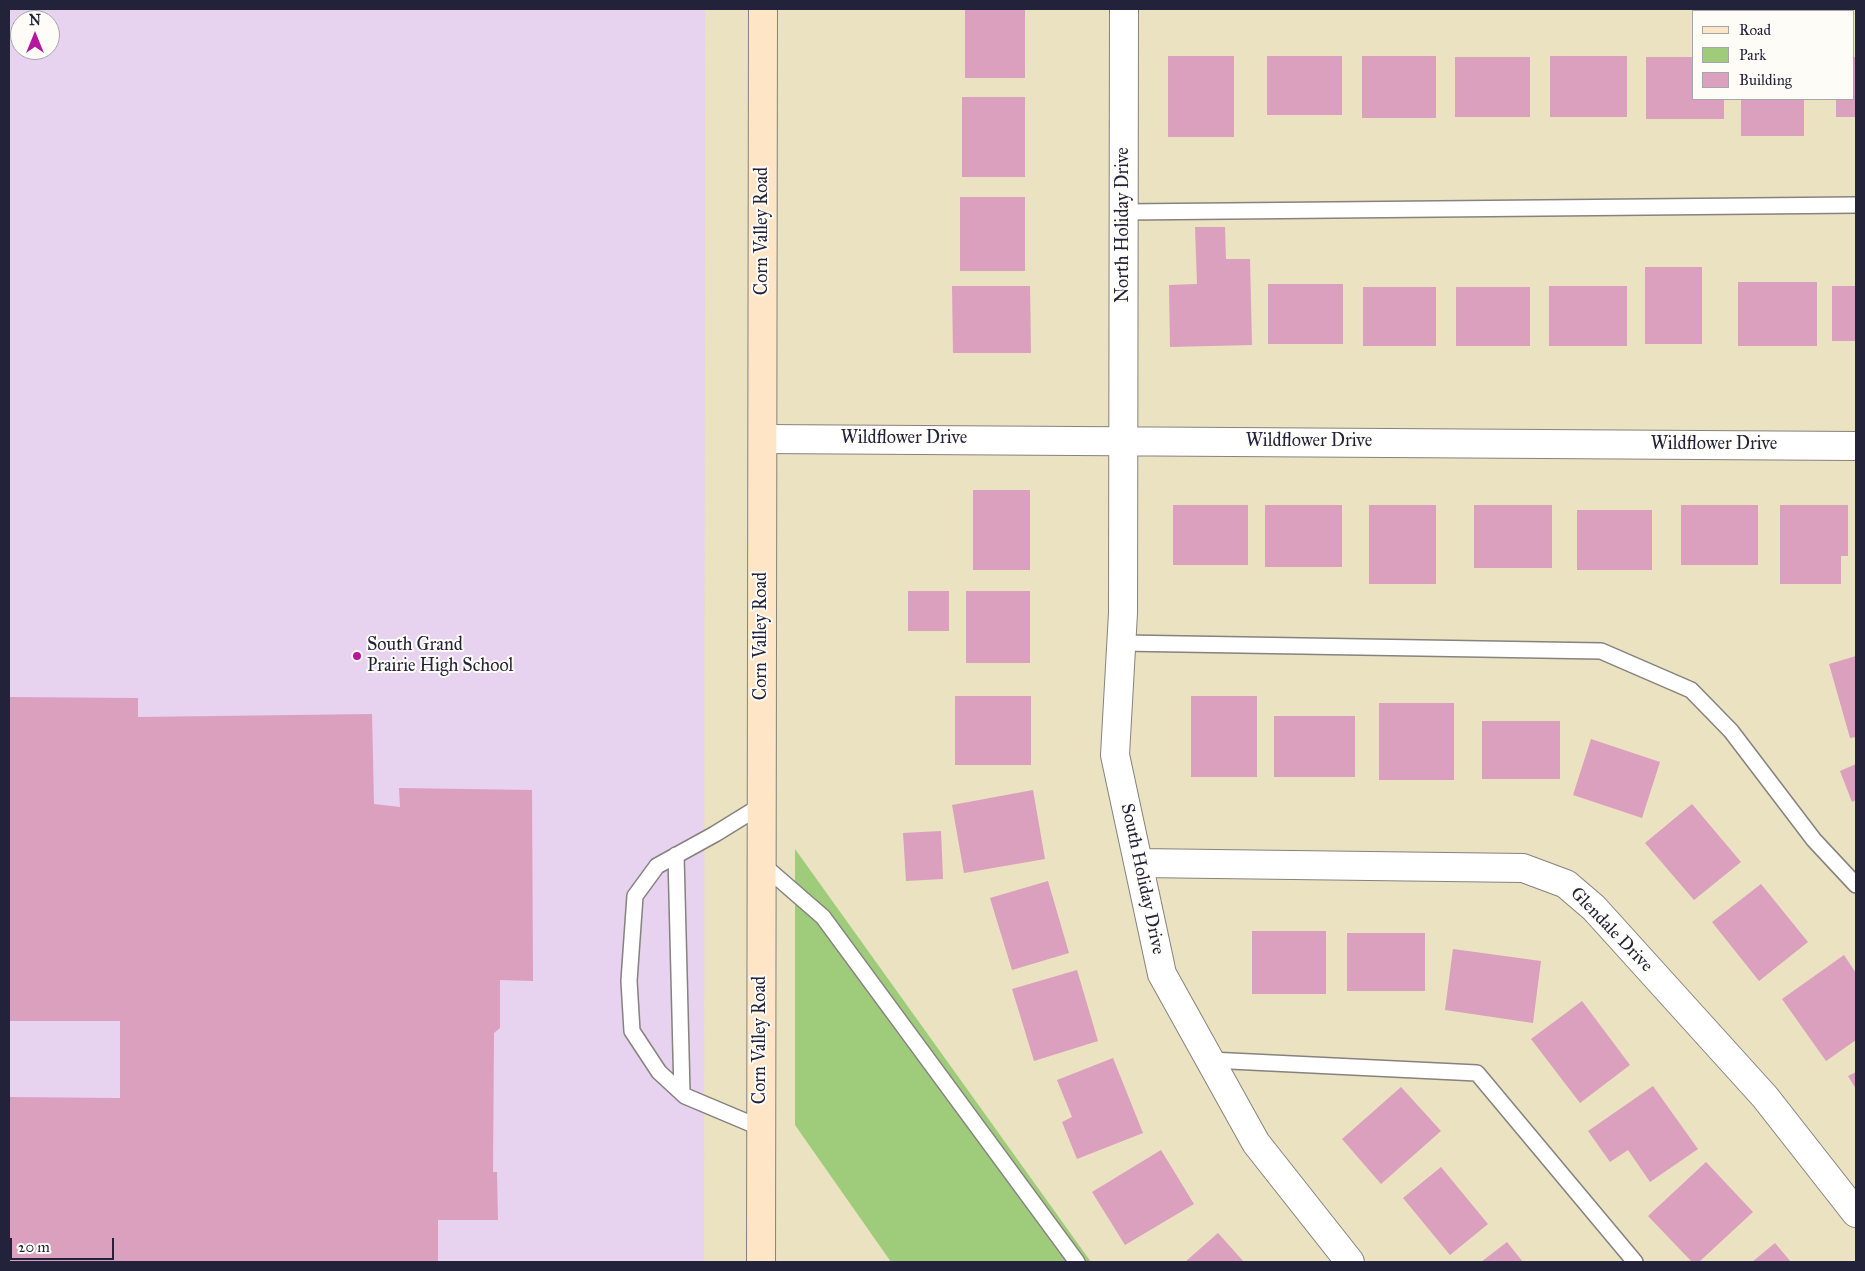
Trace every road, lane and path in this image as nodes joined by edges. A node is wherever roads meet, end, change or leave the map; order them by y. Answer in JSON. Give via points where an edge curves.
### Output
{"nodes":[{"id":1,"x":763,"y":9,"type":"edge"},
{"id":2,"x":1124,"y":9,"type":"edge"},
{"id":3,"x":1856,"y":206,"type":"edge"},
{"id":4,"x":1124,"y":212,"type":"junction"},
{"id":5,"x":763,"y":439,"type":"junction"},
{"id":6,"x":1124,"y":440,"type":"junction"},
{"id":7,"x":1856,"y":446,"type":"edge"},
{"id":8,"x":1122,"y":643,"type":"junction"},
{"id":9,"x":762,"y":805,"type":"junction"},
{"id":10,"x":676,"y":855,"type":"junction"},
{"id":11,"x":1139,"y":863,"type":"junction"},
{"id":12,"x":762,"y":864,"type":"junction"},
{"id":13,"x":1856,"y":885,"type":"edge"},
{"id":14,"x":1210,"y":1060,"type":"junction"},
{"id":15,"x":682,"y":1093,"type":"junction"},
{"id":16,"x":761,"y":1128,"type":"junction"},
{"id":17,"x":1856,"y":1213,"type":"edge"},
{"id":18,"x":761,"y":1262,"type":"edge"},
{"id":19,"x":1077,"y":1262,"type":"edge"},
{"id":20,"x":1350,"y":1262,"type":"edge"},
{"id":21,"x":1635,"y":1262,"type":"edge"}],
"edges":[{"from":1,"to":5,"type":"main road","name":"Corn Valley Road"},
{"from":2,"to":4,"type":"street","name":"North Holiday Drive"},
{"from":3,"to":4,"type":"lane"},
{"from":4,"to":6,"type":"street","name":"North Holiday Drive"},
{"from":5,"to":6,"type":"street","name":"Wildflower Drive"},
{"from":5,"to":9,"type":"main road","name":"Corn Valley Road"},
{"from":6,"to":7,"type":"street","name":"Wildflower Drive"},
{"from":6,"to":8,"type":"street","name":"South Holiday Drive"},
{"from":8,"to":11,"type":"street","name":"South Holiday Drive","via":[[1116,755]]},
{"from":8,"to":13,"type":"lane","via":[[1601,651],[1690,690],[1731,731],[1814,840]]},
{"from":9,"to":10,"type":"lane"},
{"from":9,"to":12,"type":"main road","name":"Corn Valley Road"},
{"from":10,"to":15,"type":"lane"},
{"from":10,"to":15,"type":"lane","via":[[657,866],[635,896],[628,981],[632,1031],[659,1072]]},
{"from":11,"to":14,"type":"street","name":"South Holiday Drive","via":[[1162,974]]},
{"from":11,"to":17,"type":"street","name":"Glendale Drive","via":[[1523,868],[1566,884],[1594,908],[1765,1097]]},
{"from":12,"to":16,"type":"main road","name":"Corn Valley Road"},
{"from":12,"to":19,"type":"lane","via":[[823,917]]},
{"from":14,"to":20,"type":"street","name":"South Holiday Drive","via":[[1256,1143]]},
{"from":14,"to":21,"type":"lane","via":[[1477,1073]]},
{"from":15,"to":16,"type":"lane"},
{"from":16,"to":18,"type":"main road","name":"Corn Valley Road"}]}
